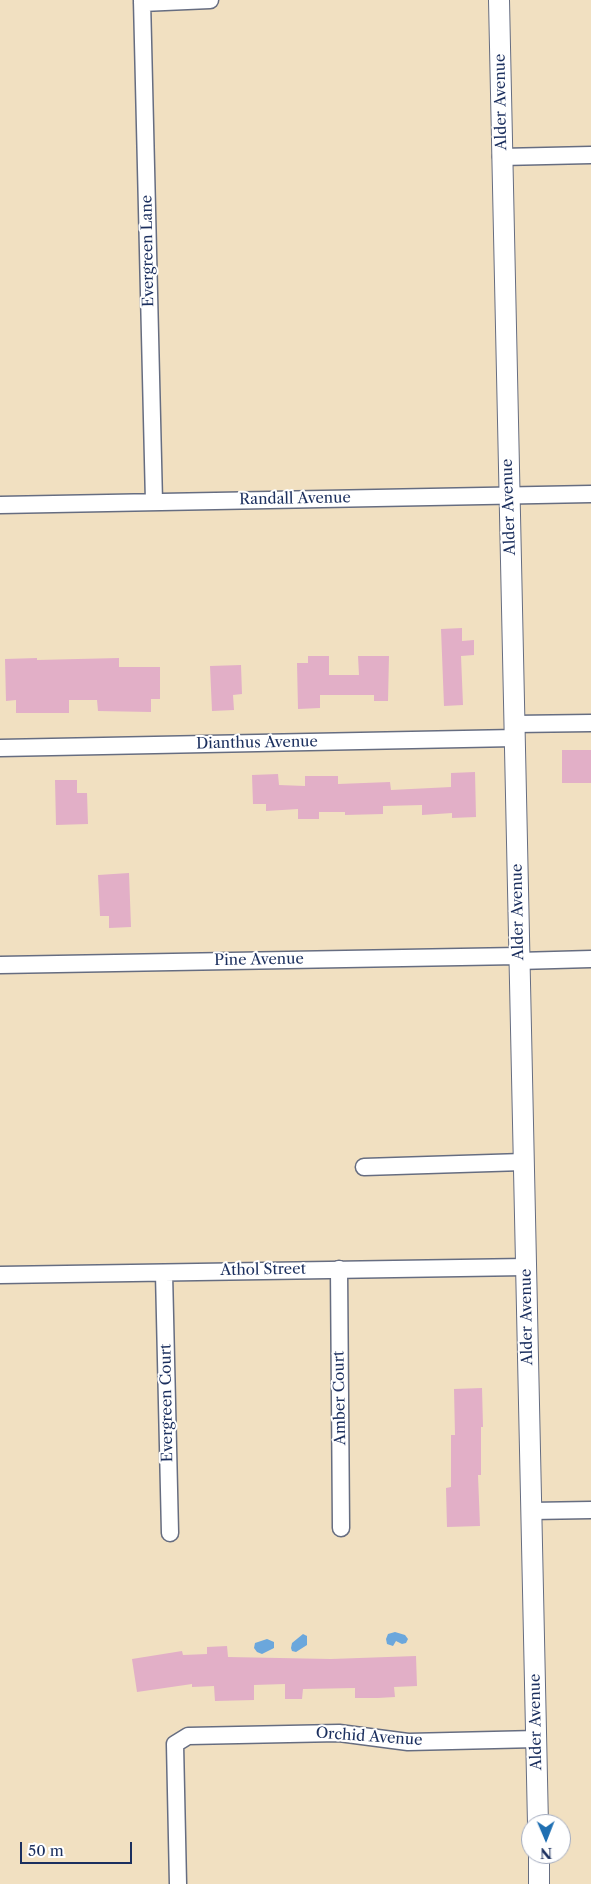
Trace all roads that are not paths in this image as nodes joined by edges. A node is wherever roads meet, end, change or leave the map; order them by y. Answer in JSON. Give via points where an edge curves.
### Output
{"nodes":[{"id":1,"x":210,"y":0,"type":"edge"},
{"id":2,"x":499,"y":0,"type":"edge"},
{"id":3,"x":142,"y":2,"type":"edge"},
{"id":4,"x":591,"y":155,"type":"edge"},
{"id":5,"x":501,"y":157,"type":"junction"},
{"id":6,"x":591,"y":494,"type":"edge"},
{"id":7,"x":508,"y":496,"type":"junction"},
{"id":8,"x":154,"y":502,"type":"junction"},
{"id":9,"x":0,"y":506,"type":"edge"},
{"id":10,"x":591,"y":723,"type":"edge"},
{"id":11,"x":514,"y":731,"type":"junction"},
{"id":12,"x":0,"y":748,"type":"edge"},
{"id":13,"x":518,"y":958,"type":"junction"},
{"id":14,"x":591,"y":959,"type":"edge"},
{"id":15,"x":0,"y":964,"type":"edge"},
{"id":16,"x":523,"y":1162,"type":"junction"},
{"id":17,"x":364,"y":1167,"type":"dead end"},
{"id":18,"x":526,"y":1266,"type":"junction"},
{"id":19,"x":339,"y":1269,"type":"junction"},
{"id":20,"x":164,"y":1273,"type":"junction"},
{"id":21,"x":0,"y":1274,"type":"edge"},
{"id":22,"x":591,"y":1510,"type":"edge"},
{"id":23,"x":530,"y":1511,"type":"junction"},
{"id":24,"x":341,"y":1528,"type":"dead end"},
{"id":25,"x":170,"y":1533,"type":"dead end"},
{"id":26,"x":537,"y":1739,"type":"junction"},
{"id":27,"x":538,"y":1814,"type":"edge"},
{"id":28,"x":539,"y":1864,"type":"edge"},
{"id":29,"x":178,"y":1884,"type":"edge"},
{"id":30,"x":539,"y":1884,"type":"edge"}],
"edges":[{"from":1,"to":3,"type":"street"},
{"from":2,"to":5,"type":"main road","name":"Alder Avenue"},
{"from":3,"to":8,"type":"street","name":"Evergreen Lane"},
{"from":4,"to":5,"type":"street"},
{"from":5,"to":7,"type":"main road","name":"Alder Avenue"},
{"from":6,"to":7,"type":"street","name":"Randall Avenue"},
{"from":7,"to":8,"type":"street","name":"Randall Avenue"},
{"from":7,"to":11,"type":"main road","name":"Alder Avenue"},
{"from":8,"to":9,"type":"street","name":"Randall Avenue"},
{"from":10,"to":11,"type":"street","name":"Dianthus Avenue"},
{"from":11,"to":12,"type":"street","name":"Dianthus Avenue"},
{"from":11,"to":13,"type":"main road","name":"Alder Avenue"},
{"from":13,"to":14,"type":"street","name":"Pine Avenue"},
{"from":13,"to":15,"type":"street","name":"Pine Avenue"},
{"from":13,"to":16,"type":"main road","name":"Alder Avenue"},
{"from":16,"to":17,"type":"street"},
{"from":16,"to":18,"type":"main road","name":"Alder Avenue"},
{"from":18,"to":19,"type":"street","name":"Athol Street"},
{"from":18,"to":23,"type":"main road","name":"Alder Avenue"},
{"from":19,"to":20,"type":"street","name":"Athol Street"},
{"from":19,"to":24,"type":"street","name":"Amber Court"},
{"from":20,"to":21,"type":"street","name":"Athol Street"},
{"from":20,"to":25,"type":"street","name":"Evergreen Court"},
{"from":22,"to":23,"type":"street"},
{"from":23,"to":26,"type":"main road","name":"Alder Avenue"},
{"from":26,"to":27,"type":"main road","name":"Alder Avenue"},
{"from":26,"to":29,"type":"street","name":"Orchid Avenue","via":[[408,1742],[339,1733],[188,1736],[175,1744]]},
{"from":28,"to":30,"type":"main road"}]}
